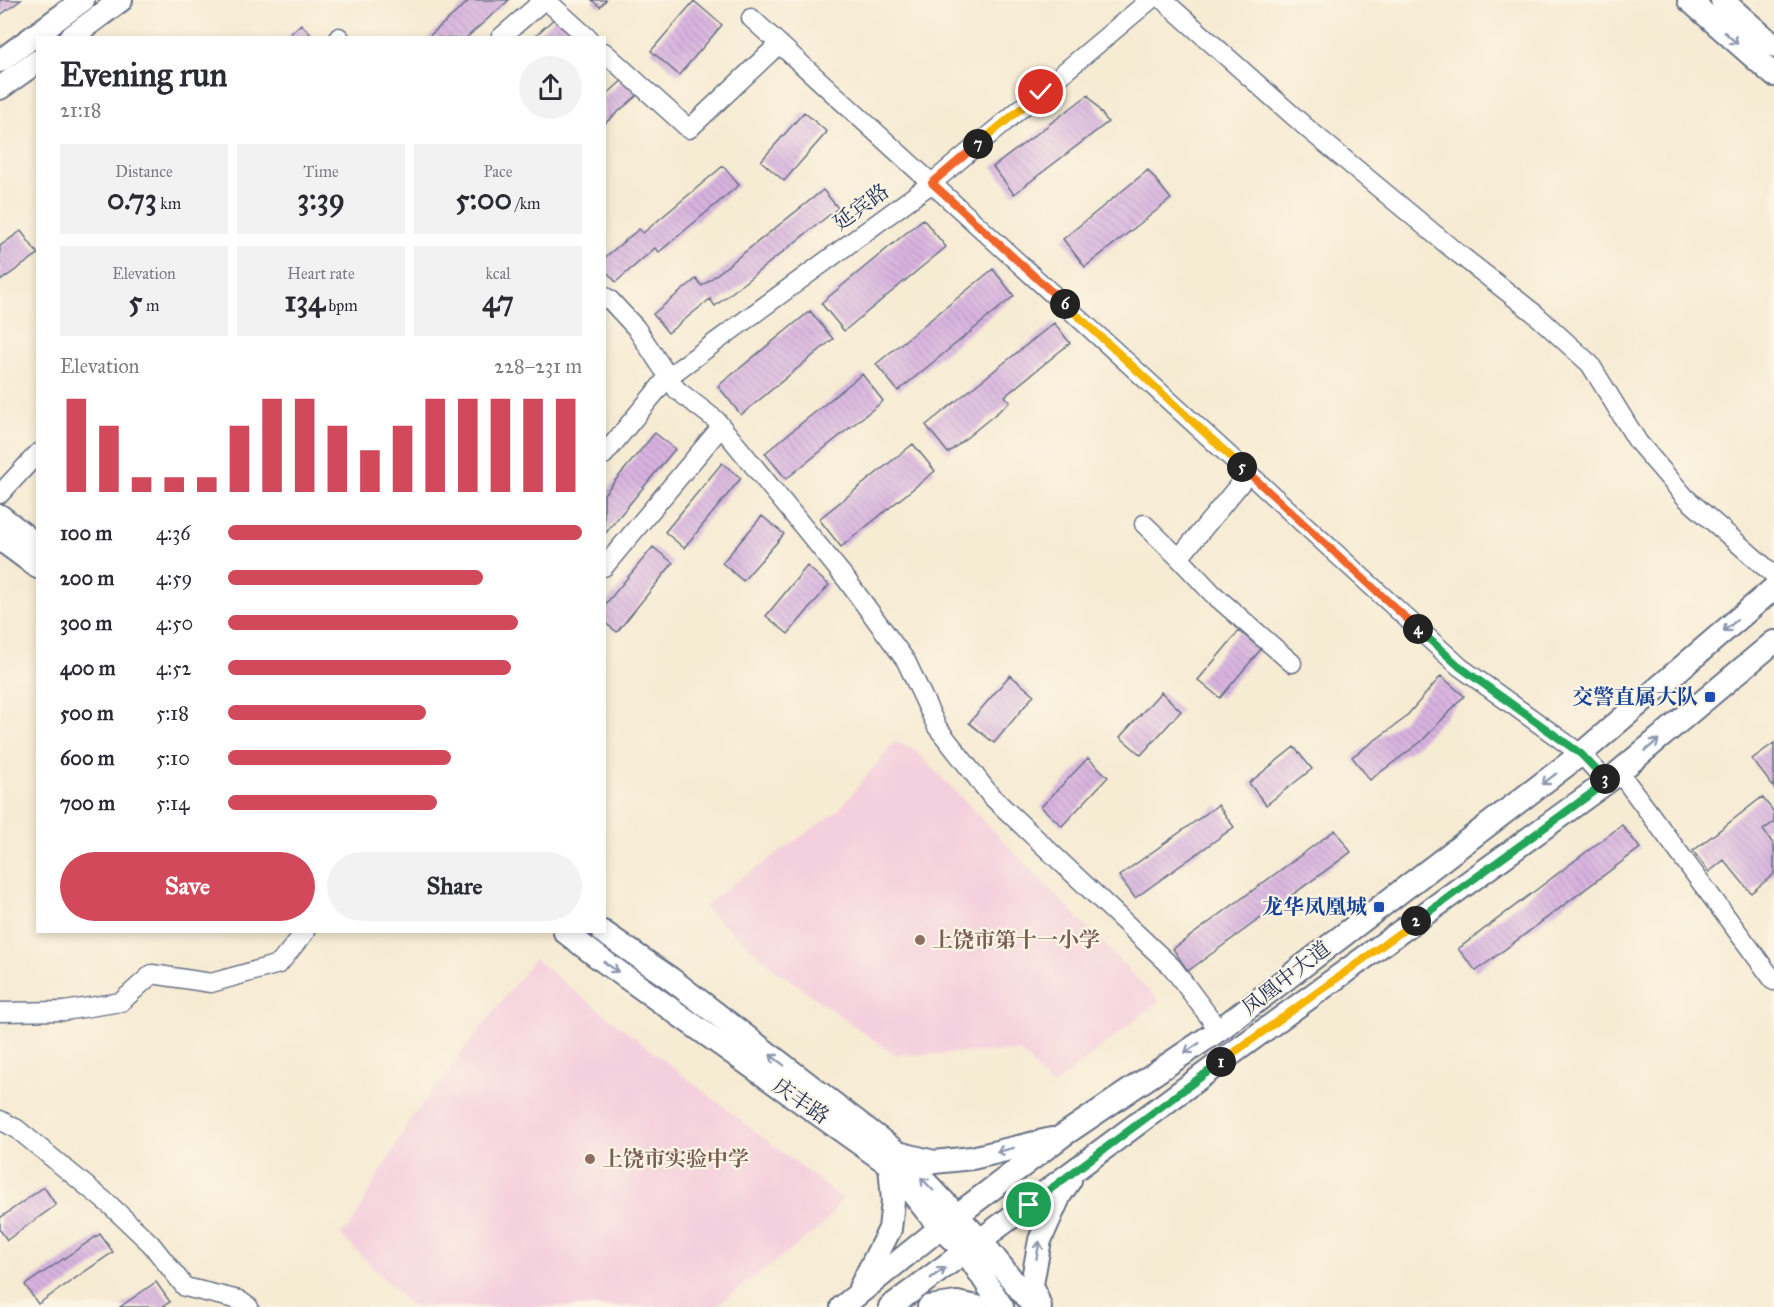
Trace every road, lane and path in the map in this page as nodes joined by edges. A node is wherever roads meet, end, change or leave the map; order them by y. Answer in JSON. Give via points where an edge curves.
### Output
{"nodes":[{"id":1,"x":83,"y":0,"type":"edge"},
{"id":2,"x":121,"y":0,"type":"edge"},
{"id":3,"x":545,"y":0,"type":"edge"},
{"id":4,"x":1150,"y":0,"type":"edge"},
{"id":5,"x":1164,"y":0,"type":"edge"},
{"id":6,"x":1689,"y":0,"type":"edge"},
{"id":7,"x":1722,"y":0,"type":"edge"},
{"id":8,"x":751,"y":18,"type":"dead end"},
{"id":9,"x":73,"y":36,"type":"edge"},
{"id":10,"x":503,"y":36,"type":"edge"},
{"id":11,"x":586,"y":36,"type":"edge"},
{"id":12,"x":779,"y":44,"type":"junction"},
{"id":13,"x":1774,"y":46,"type":"edge"},
{"id":14,"x":606,"y":54,"type":"edge"},
{"id":15,"x":0,"y":61,"type":"edge"},
{"id":16,"x":36,"y":62,"type":"edge"},
{"id":17,"x":1774,"y":75,"type":"edge"},
{"id":18,"x":0,"y":88,"type":"edge"},
{"id":19,"x":932,"y":183,"type":"junction"},
{"id":20,"x":606,"y":297,"type":"edge"},
{"id":21,"x":668,"y":377,"type":"junction"},
{"id":22,"x":721,"y":427,"type":"junction"},
{"id":23,"x":606,"y":453,"type":"edge"},
{"id":24,"x":36,"y":455,"type":"edge"},
{"id":25,"x":1249,"y":473,"type":"junction"},
{"id":26,"x":0,"y":494,"type":"edge"},
{"id":27,"x":0,"y":516,"type":"edge"},
{"id":28,"x":1144,"y":524,"type":"dead end"},
{"id":29,"x":0,"y":539,"type":"edge"},
{"id":30,"x":36,"y":544,"type":"edge"},
{"id":31,"x":1179,"y":558,"type":"junction"},
{"id":32,"x":606,"y":565,"type":"edge"},
{"id":33,"x":36,"y":566,"type":"edge"},
{"id":34,"x":1774,"y":575,"type":"edge"},
{"id":35,"x":1774,"y":588,"type":"edge"},
{"id":36,"x":1774,"y":642,"type":"edge"},
{"id":37,"x":1292,"y":663,"type":"dead end"},
{"id":38,"x":1581,"y":754,"type":"junction"},
{"id":39,"x":1613,"y":777,"type":"junction"},
{"id":40,"x":304,"y":933,"type":"edge"},
{"id":41,"x":566,"y":933,"type":"edge"},
{"id":42,"x":604,"y":933,"type":"edge"},
{"id":43,"x":1774,"y":981,"type":"edge"},
{"id":44,"x":0,"y":1012,"type":"edge"},
{"id":45,"x":1219,"y":1030,"type":"junction"},
{"id":46,"x":0,"y":1120,"type":"edge"},
{"id":47,"x":1062,"y":1136,"type":"junction"},
{"id":48,"x":894,"y":1159,"type":"junction"},
{"id":49,"x":1077,"y":1169,"type":"junction"},
{"id":50,"x":948,"y":1222,"type":"junction"},
{"id":51,"x":973,"y":1247,"type":"junction"},
{"id":52,"x":849,"y":1302,"type":"edge"},
{"id":53,"x":249,"y":1307,"type":"edge"},
{"id":54,"x":891,"y":1307,"type":"edge"},
{"id":55,"x":928,"y":1307,"type":"edge"},
{"id":56,"x":977,"y":1307,"type":"edge"},
{"id":57,"x":1002,"y":1307,"type":"edge"},
{"id":58,"x":1034,"y":1307,"type":"edge"},
{"id":59,"x":1040,"y":1307,"type":"edge"}],
"edges":[{"from":1,"to":15,"type":"main road"},
{"from":2,"to":9,"type":"main road"},
{"from":3,"to":10,"type":"street"},
{"from":3,"to":11,"type":"street"},
{"from":4,"to":19,"type":"street","name":"延宾路"},
{"from":5,"to":34,"type":"street","via":[[1308,129],[1534,313],[1590,364],[1638,442],[1686,498]]},
{"from":6,"to":17,"type":"main road","one_way":true},
{"from":7,"to":13,"type":"main road"},
{"from":8,"to":12,"type":"street"},
{"from":12,"to":14,"type":"street","via":[[689,129]]},
{"from":12,"to":19,"type":"street"},
{"from":16,"to":18,"type":"main road"},
{"from":19,"to":21,"type":"street","name":"延宾路"},
{"from":19,"to":25,"type":"street"},
{"from":20,"to":21,"type":"street","via":[[636,328]]},
{"from":21,"to":22,"type":"street","via":[[676,390]]},
{"from":21,"to":23,"type":"street","name":"延宾路"},
{"from":22,"to":32,"type":"street"},
{"from":22,"to":45,"type":"street","via":[[860,597],[906,661],[937,727],[992,796],[1172,967]]},
{"from":24,"to":26,"type":"street"},
{"from":25,"to":31,"type":"street"},
{"from":25,"to":38,"type":"street","via":[[1460,667]]},
{"from":27,"to":30,"type":"main road"},
{"from":28,"to":31,"type":"street"},
{"from":29,"to":33,"type":"main road"},
{"from":31,"to":37,"type":"street","via":[[1213,594]]},
{"from":35,"to":38,"type":"main road","name":"凤凰中大道","one_way":true},
{"from":39,"to":36,"type":"main road","name":"凤凰中大道","one_way":true},
{"from":38,"to":39,"type":"street"},
{"from":38,"to":45,"type":"main road","name":"凤凰中大道","one_way":true},
{"from":39,"to":43,"type":"street"},
{"from":39,"to":49,"type":"main road","name":"凤凰中大道"},
{"from":40,"to":44,"type":"street","via":[[279,964],[211,983],[152,975],[121,1002],[64,1011]]},
{"from":41,"to":48,"type":"main road","name":"庆丰路","one_way":true},
{"from":48,"to":42,"type":"main road","one_way":true,"via":[[671,979]]},
{"from":45,"to":47,"type":"main road","name":"凤凰中大道","one_way":true},
{"from":46,"to":53,"type":"street","via":[[17,1129],[111,1206],[151,1244],[185,1287],[239,1300]]},
{"from":47,"to":48,"type":"main road","one_way":true,"via":[[972,1158],[934,1162]]},
{"from":47,"to":50,"type":"main road","name":"凤凰中大道"},
{"from":48,"to":50,"type":"main road","name":"庆丰路"},
{"from":48,"to":52,"type":"main road","via":[[890,1229]]},
{"from":49,"to":51,"type":"main road","name":"凤凰中大道"},
{"from":59,"to":49,"type":"main road","one_way":true,"via":[[1032,1284],[1040,1239]]},
{"from":50,"to":51,"type":"main road","name":"庆丰路"},
{"from":50,"to":52,"type":"main road","name":"凤凰中大道"},
{"from":54,"to":51,"type":"main road","name":"凤凰中大道","one_way":true},
{"from":51,"to":57,"type":"main road","name":"庆丰路"},
{"from":51,"to":58,"type":"main road"},
{"from":55,"to":56,"type":"main road","via":[[957,1303]]}]}
